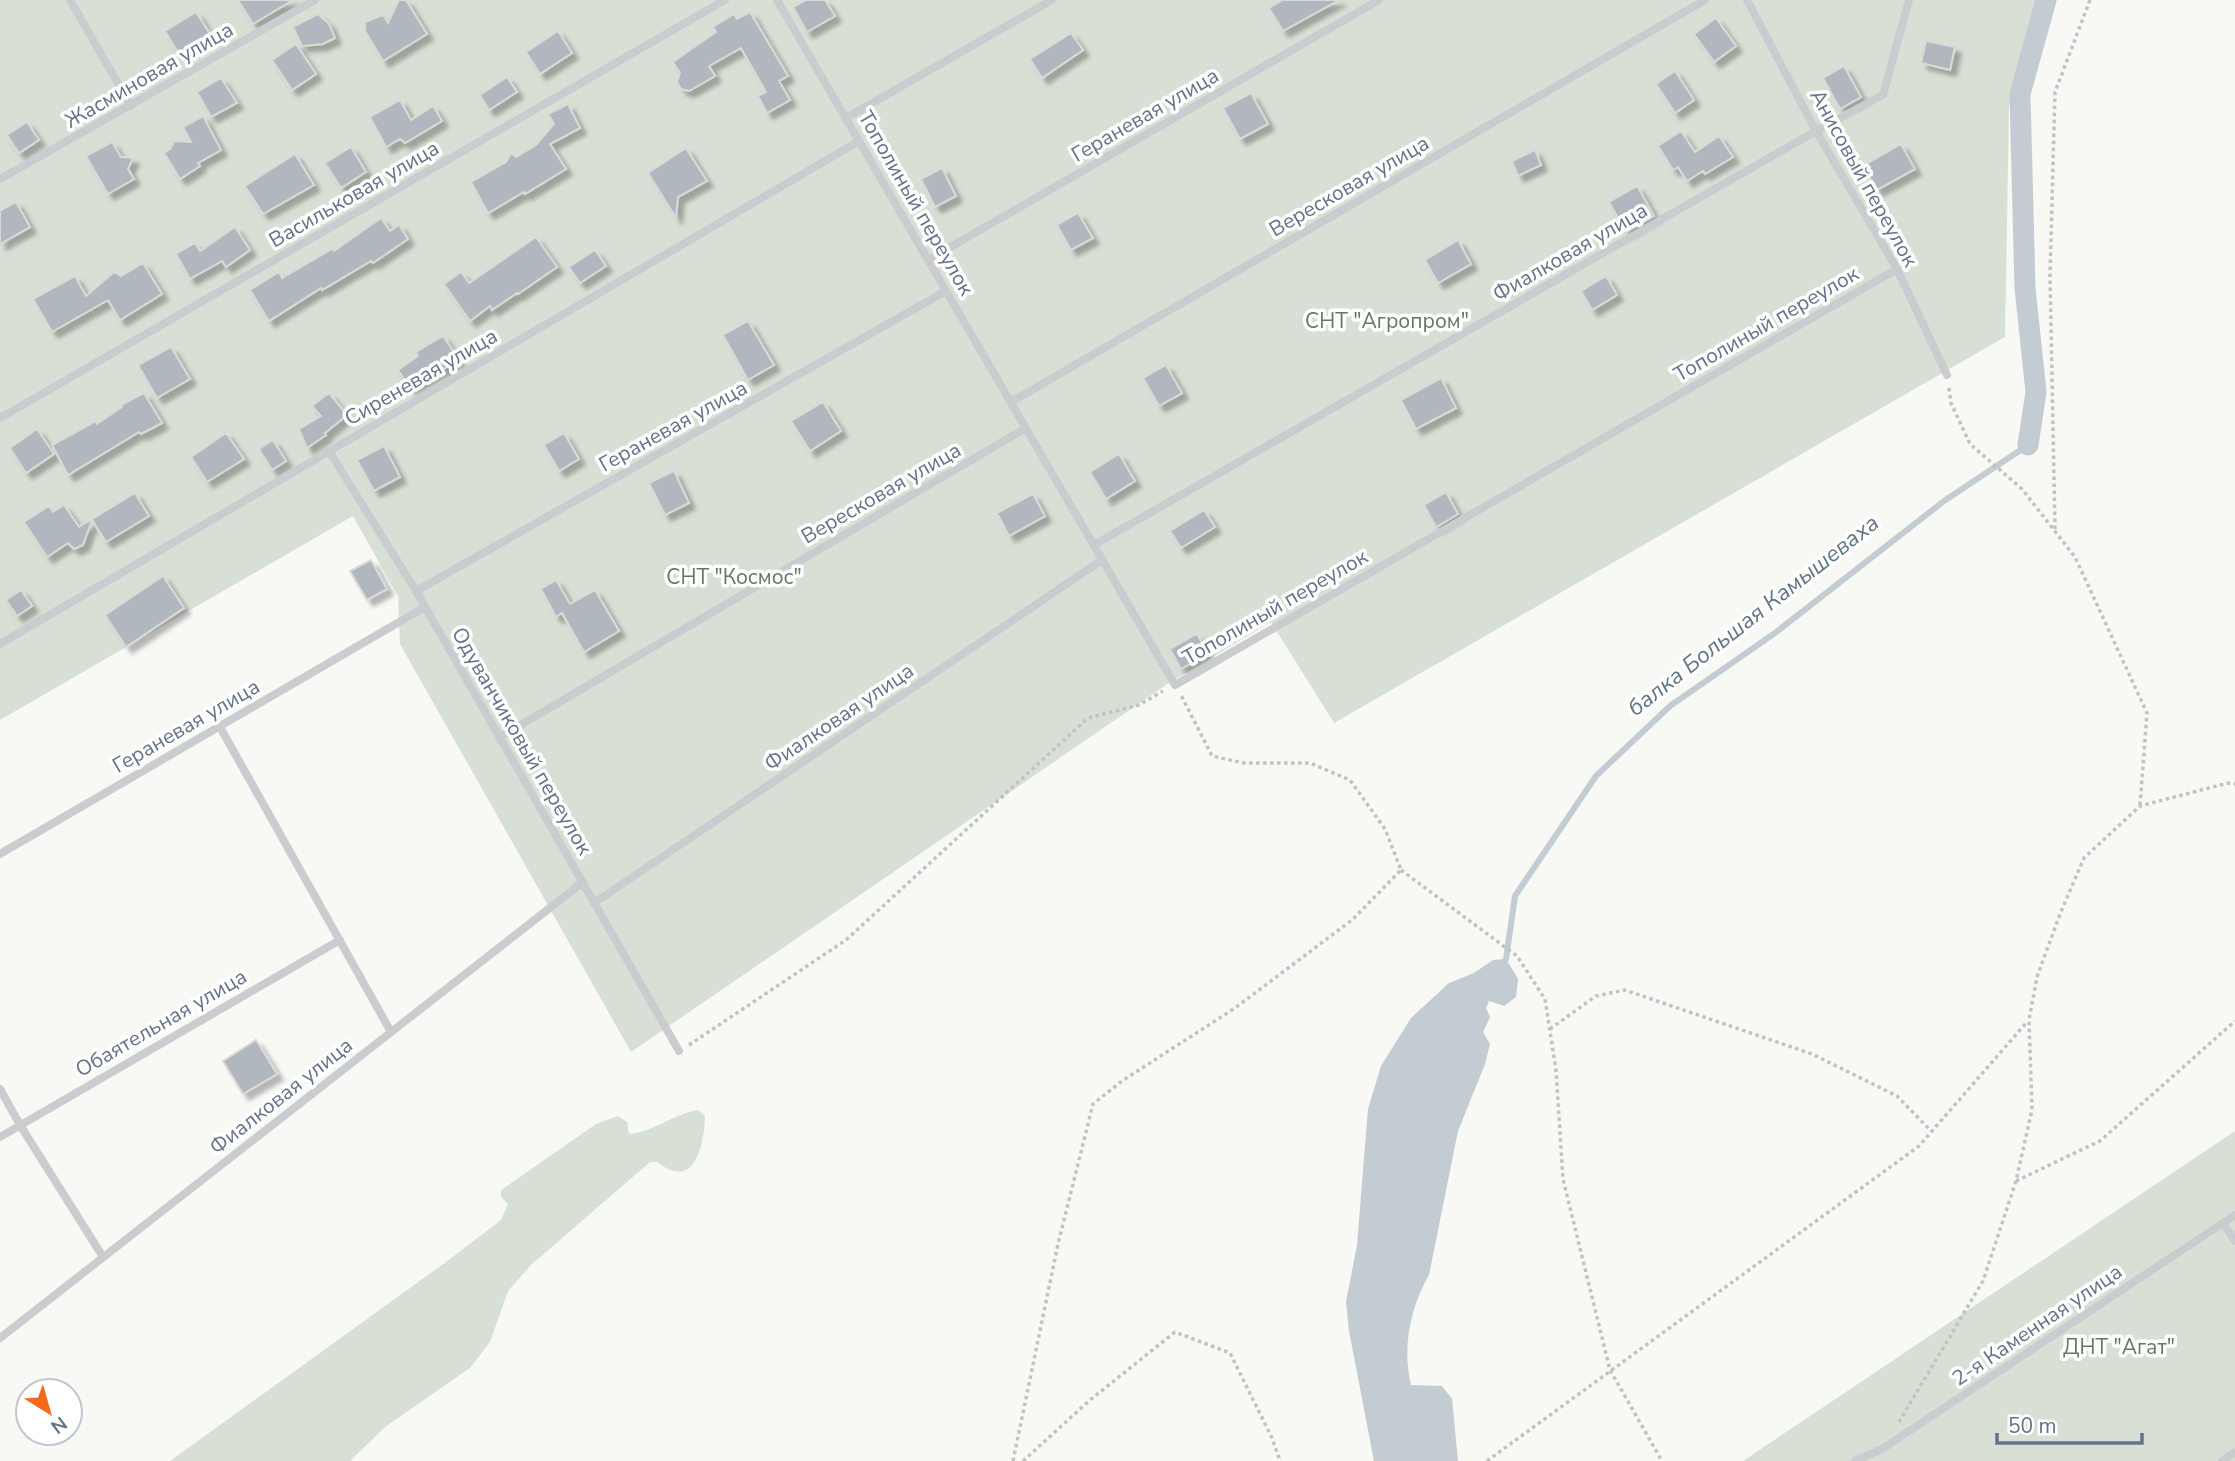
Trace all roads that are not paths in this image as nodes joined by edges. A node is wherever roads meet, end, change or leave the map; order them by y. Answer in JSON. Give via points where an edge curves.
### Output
{"nodes":[{"id":1,"x":69,"y":0,"type":"edge"},
{"id":2,"x":315,"y":0,"type":"edge"},
{"id":3,"x":725,"y":0,"type":"edge"},
{"id":4,"x":777,"y":0,"type":"edge"},
{"id":5,"x":1052,"y":0,"type":"edge"},
{"id":6,"x":1379,"y":0,"type":"edge"},
{"id":7,"x":1705,"y":0,"type":"edge"},
{"id":8,"x":1748,"y":0,"type":"edge"},
{"id":9,"x":1909,"y":0,"type":"edge"},
{"id":10,"x":131,"y":106,"type":"junction"},
{"id":11,"x":846,"y":118,"type":"junction"},
{"id":12,"x":1816,"y":131,"type":"junction"},
{"id":13,"x":859,"y":141,"type":"junction"},
{"id":14,"x":0,"y":179,"type":"edge"},
{"id":15,"x":928,"y":260,"type":"junction"},
{"id":16,"x":1897,"y":269,"type":"junction"},
{"id":17,"x":946,"y":291,"type":"junction"},
{"id":18,"x":1947,"y":375,"type":"road end"},
{"id":19,"x":1011,"y":402,"type":"junction"},
{"id":20,"x":0,"y":418,"type":"edge"},
{"id":21,"x":1026,"y":428,"type":"junction"},
{"id":22,"x":329,"y":451,"type":"junction"},
{"id":23,"x":1094,"y":545,"type":"junction"},
{"id":24,"x":1102,"y":559,"type":"junction"},
{"id":25,"x":416,"y":591,"type":"junction"},
{"id":26,"x":425,"y":607,"type":"junction"},
{"id":27,"x":0,"y":644,"type":"edge"},
{"id":28,"x":219,"y":727,"type":"junction"},
{"id":29,"x":500,"y":737,"type":"junction"},
{"id":30,"x":0,"y":854,"type":"edge"},
{"id":31,"x":583,"y":883,"type":"junction"},
{"id":32,"x":594,"y":903,"type":"junction"},
{"id":33,"x":340,"y":940,"type":"junction"},
{"id":34,"x":391,"y":1032,"type":"junction"},
{"id":35,"x":679,"y":1051,"type":"road end"},
{"id":36,"x":0,"y":1088,"type":"edge"},
{"id":37,"x":20,"y":1125,"type":"junction"},
{"id":38,"x":0,"y":1137,"type":"edge"},
{"id":39,"x":2235,"y":1214,"type":"edge"},
{"id":40,"x":2223,"y":1223,"type":"junction"},
{"id":41,"x":2235,"y":1241,"type":"edge"},
{"id":42,"x":103,"y":1257,"type":"junction"},
{"id":43,"x":0,"y":1338,"type":"edge"},
{"id":44,"x":2235,"y":1452,"type":"edge"},
{"id":45,"x":1855,"y":1461,"type":"edge"},
{"id":46,"x":2222,"y":1461,"type":"edge"}],
"edges":[{"from":1,"to":10,"type":"lane"},
{"from":2,"to":10,"type":"lane","name":"Жасминовая улица"},
{"from":3,"to":20,"type":"lane","name":"Васильковая улица"},
{"from":4,"to":11,"type":"lane","name":"Тополиный переулок"},
{"from":5,"to":11,"type":"lane"},
{"from":6,"to":15,"type":"lane","name":"Гераневая улица"},
{"from":7,"to":19,"type":"lane","name":"Вересковая улица"},
{"from":8,"to":12,"type":"lane","name":"Анисовый переулок"},
{"from":9,"to":12,"type":"lane","name":"Фиалковая улица","via":[[1882,95]]},
{"from":10,"to":14,"type":"lane","name":"Жасминовая улица"},
{"from":11,"to":13,"type":"lane","name":"Тополиный переулок"},
{"from":12,"to":16,"type":"lane","name":"Анисовый переулок"},
{"from":12,"to":23,"type":"lane","name":"Фиалковая улица"},
{"from":13,"to":15,"type":"lane","name":"Тополиный переулок"},
{"from":13,"to":22,"type":"lane","name":"Сиреневая улица"},
{"from":15,"to":17,"type":"lane","name":"Тополиный переулок"},
{"from":16,"to":18,"type":"lane","name":"Анисовый переулок"},
{"from":16,"to":24,"type":"lane","name":"Тополиный переулок","via":[[1175,685]]},
{"from":17,"to":19,"type":"lane","name":"Тополиный переулок"},
{"from":17,"to":25,"type":"lane","name":"Гераневая улица"},
{"from":19,"to":21,"type":"lane","name":"Тополиный переулок"},
{"from":21,"to":23,"type":"lane","name":"Тополиный переулок"},
{"from":21,"to":29,"type":"lane","name":"Вересковая улица"},
{"from":22,"to":25,"type":"lane","name":"Одуванчиковый переулок"},
{"from":22,"to":27,"type":"lane","name":"Сиреневая улица"},
{"from":23,"to":24,"type":"lane","name":"Тополиный переулок"},
{"from":24,"to":32,"type":"lane","name":"Фиалковая улица"},
{"from":25,"to":26,"type":"lane","name":"Одуванчиковый переулок"},
{"from":26,"to":28,"type":"lane","name":"Гераневая улица"},
{"from":26,"to":29,"type":"lane","name":"Одуванчиковый переулок"},
{"from":28,"to":30,"type":"lane","name":"Гераневая улица"},
{"from":28,"to":33,"type":"lane"},
{"from":29,"to":31,"type":"lane","name":"Одуванчиковый переулок"},
{"from":31,"to":32,"type":"lane","name":"Одуванчиковый переулок"},
{"from":31,"to":34,"type":"lane","name":"Фиалковая улица"},
{"from":32,"to":35,"type":"lane","name":"Одуванчиковый переулок"},
{"from":33,"to":34,"type":"lane"},
{"from":33,"to":37,"type":"lane","name":"Обаятельная улица"},
{"from":34,"to":42,"type":"lane","name":"Фиалковая улица"},
{"from":36,"to":37,"type":"lane"},
{"from":37,"to":38,"type":"lane","name":"Обаятельная улица"},
{"from":37,"to":42,"type":"lane"},
{"from":39,"to":40,"type":"lane","name":"2-я Каменная улица"},
{"from":40,"to":41,"type":"lane"},
{"from":40,"to":45,"type":"lane","name":"2-я Каменная улица","via":[[1882,1449]]},
{"from":42,"to":43,"type":"lane","name":"Фиалковая улица"},
{"from":44,"to":46,"type":"lane"}]}
